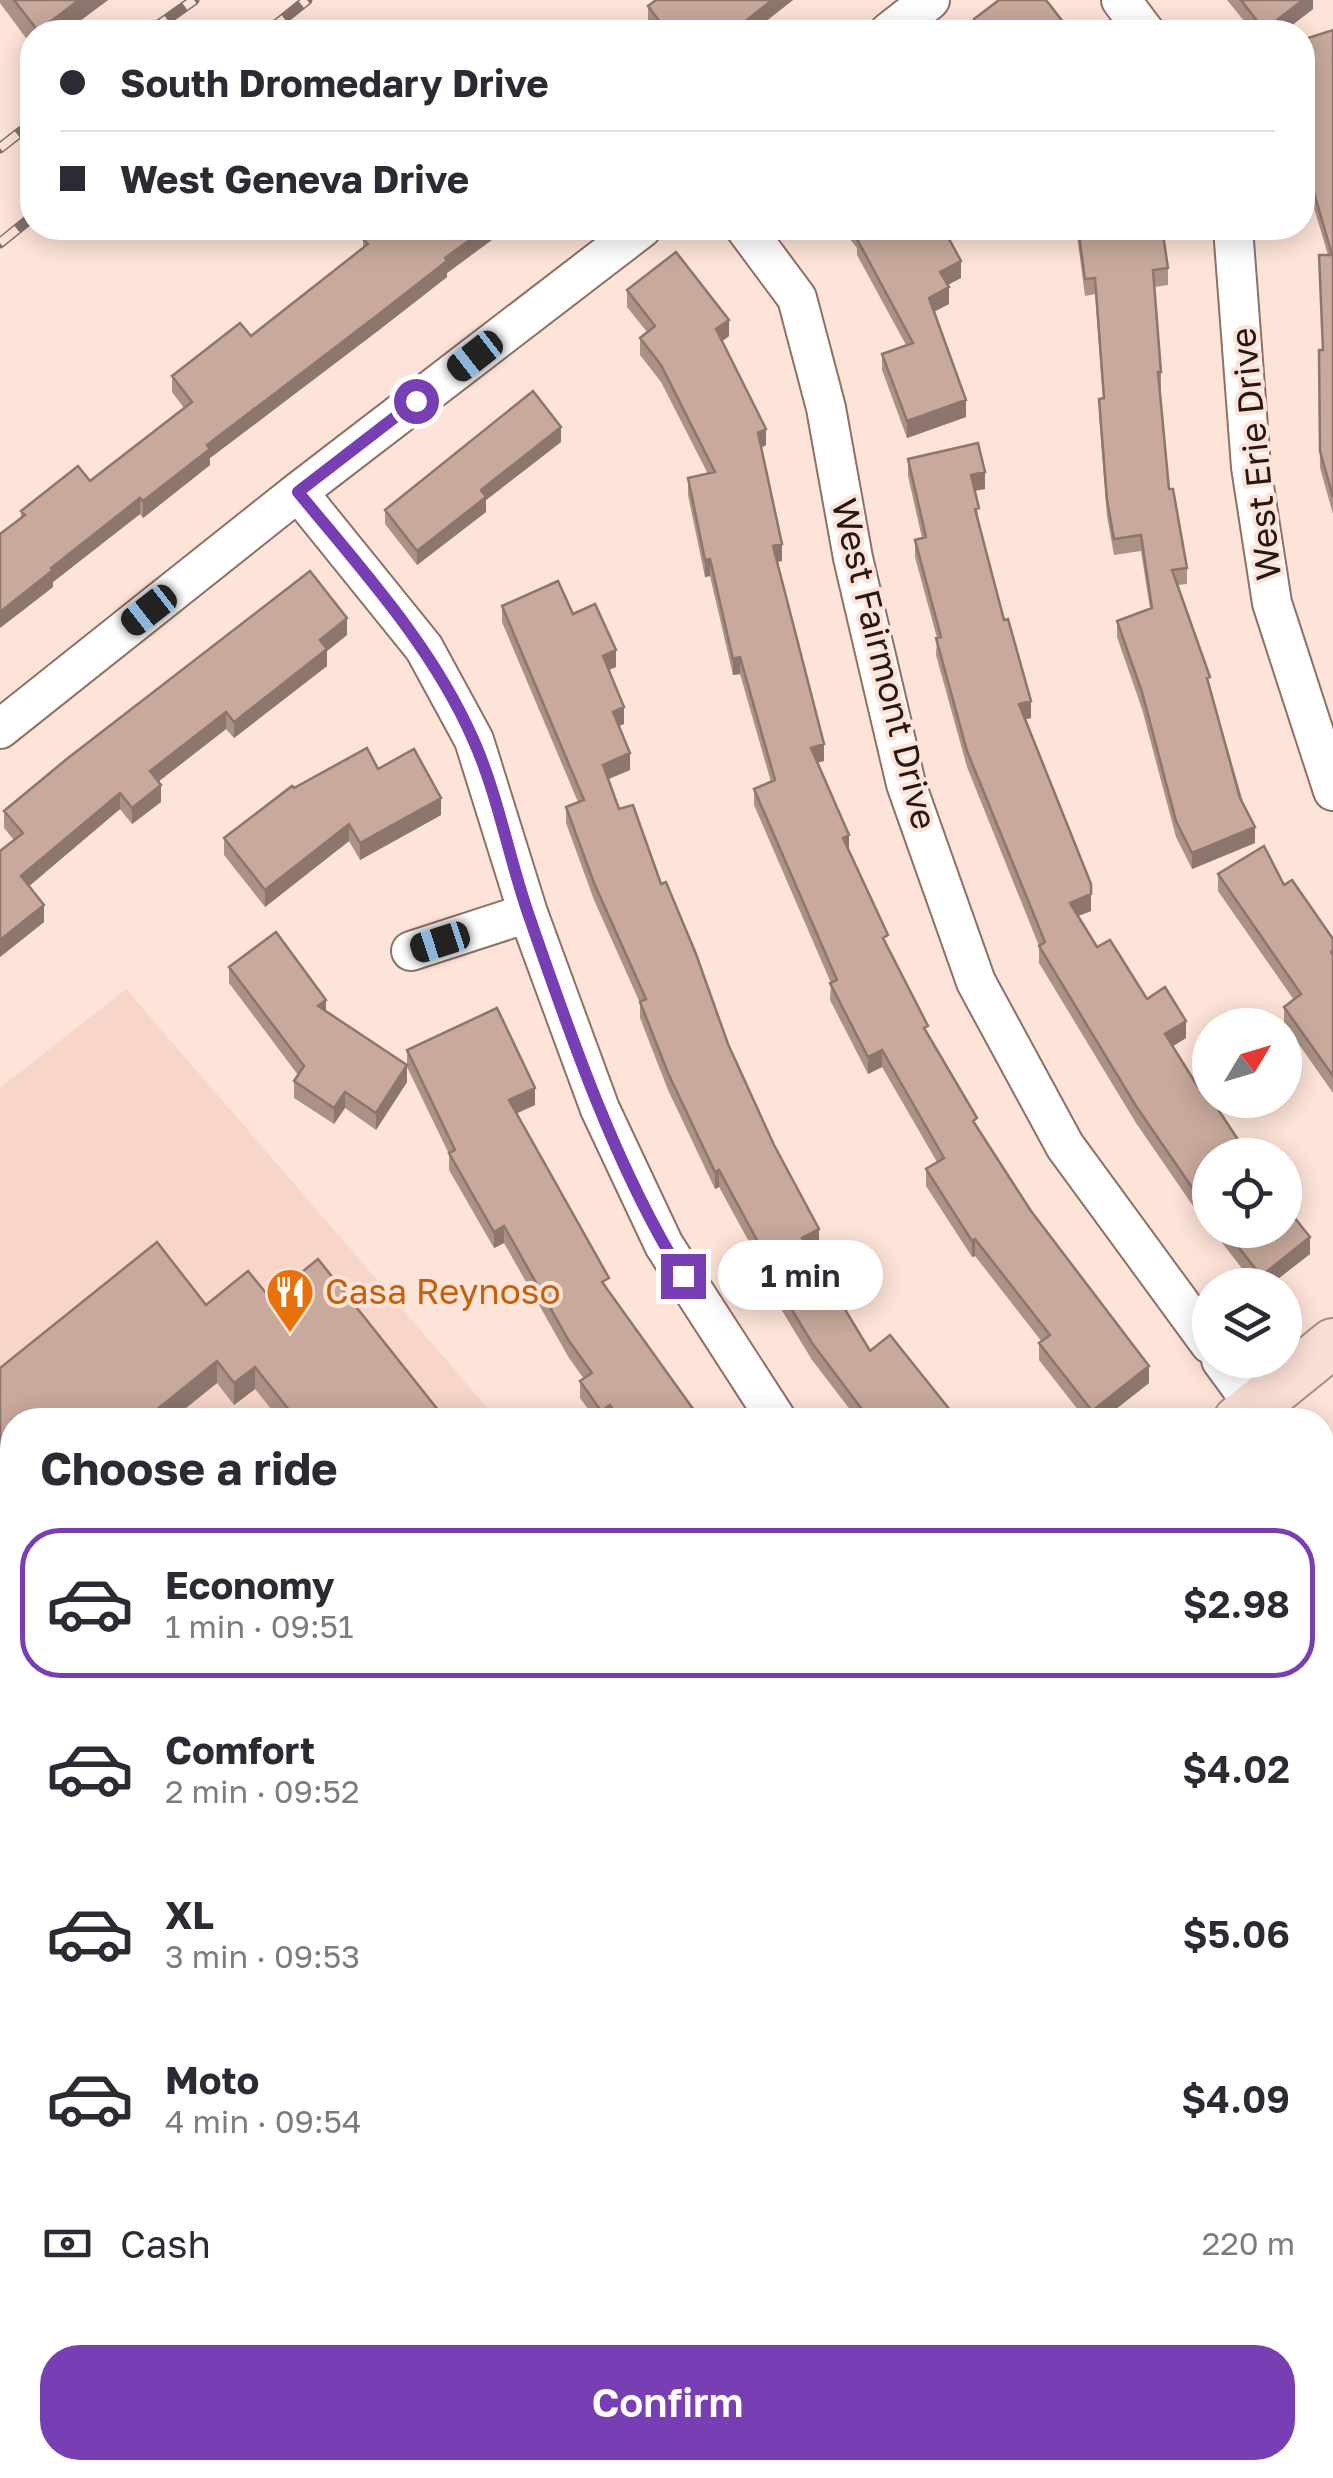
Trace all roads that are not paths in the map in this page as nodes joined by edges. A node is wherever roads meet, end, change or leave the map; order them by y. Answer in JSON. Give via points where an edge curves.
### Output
{"nodes":[{"id":1,"x":930,"y":0,"type":"edge"},
{"id":2,"x":1121,"y":0,"type":"edge"},
{"id":3,"x":904,"y":20,"type":"edge"},
{"id":4,"x":1137,"y":20,"type":"edge"},
{"id":5,"x":626,"y":240,"type":"edge"},
{"id":6,"x":753,"y":240,"type":"edge"},
{"id":7,"x":1233,"y":240,"type":"edge"},
{"id":8,"x":298,"y":492,"type":"junction"},
{"id":9,"x":0,"y":729,"type":"edge"},
{"id":10,"x":1333,"y":791,"type":"edge"},
{"id":11,"x":528,"y":912,"type":"junction"},
{"id":12,"x":411,"y":952,"type":"dead end"},
{"id":13,"x":1192,"y":1319,"type":"edge"},
{"id":14,"x":1333,"y":1343,"type":"edge"},
{"id":15,"x":1231,"y":1378,"type":"edge"},
{"id":16,"x":769,"y":1408,"type":"edge"},
{"id":17,"x":1248,"y":1408,"type":"edge"},
{"id":18,"x":1262,"y":1408,"type":"edge"}],
"edges":[{"from":1,"to":3,"type":"street"},
{"from":2,"to":4,"type":"street"},
{"from":5,"to":8,"type":"street"},
{"from":6,"to":13,"type":"street","name":"West Fairmont Drive","via":[[796,298],[906,784],[976,982],[1065,1146]]},
{"from":7,"to":10,"type":"street","name":"West Erie Drive","via":[[1251,467],[1272,603]]},
{"from":8,"to":9,"type":"street"},
{"from":8,"to":11,"type":"street","via":[[424,648],[474,740]]},
{"from":11,"to":12,"type":"street"},
{"from":11,"to":16,"type":"street","via":[[600,1108],[664,1245]]},
{"from":14,"to":18,"type":"main road"},
{"from":15,"to":17,"type":"street"}]}
